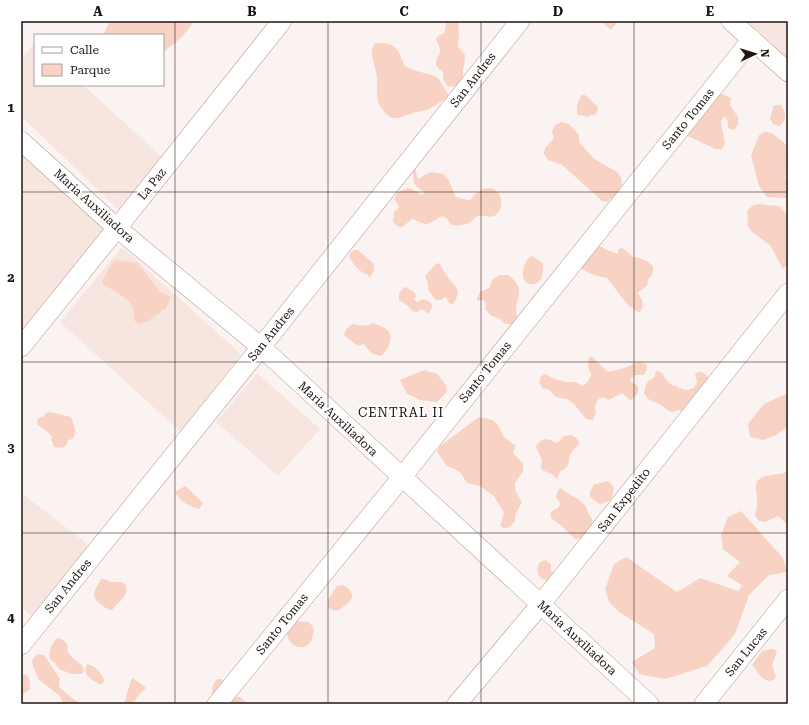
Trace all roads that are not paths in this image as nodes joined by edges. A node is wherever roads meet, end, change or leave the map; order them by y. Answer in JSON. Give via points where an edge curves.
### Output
{"nodes":[{"id":1,"x":282,"y":21,"type":"edge"},
{"id":2,"x":520,"y":21,"type":"edge"},
{"id":3,"x":731,"y":21,"type":"edge"},
{"id":4,"x":752,"y":39,"type":"junction"},
{"id":5,"x":788,"y":72,"type":"edge"},
{"id":6,"x":21,"y":140,"type":"edge"},
{"id":7,"x":117,"y":228,"type":"junction"},
{"id":8,"x":788,"y":293,"type":"edge"},
{"id":9,"x":21,"y":347,"type":"edge"},
{"id":10,"x":261,"y":347,"type":"junction"},
{"id":11,"x":402,"y":477,"type":"junction"},
{"id":12,"x":788,"y":599,"type":"edge"},
{"id":13,"x":541,"y":604,"type":"junction"},
{"id":14,"x":21,"y":645,"type":"edge"},
{"id":15,"x":217,"y":704,"type":"edge"},
{"id":16,"x":457,"y":704,"type":"edge"},
{"id":17,"x":649,"y":704,"type":"edge"},
{"id":18,"x":704,"y":704,"type":"edge"}],
"edges":[{"from":1,"to":7,"type":"street","name":"La Paz"},
{"from":2,"to":10,"type":"street","name":"San Andres"},
{"from":3,"to":4,"type":"street"},
{"from":4,"to":5,"type":"street"},
{"from":4,"to":11,"type":"street","name":"Santo Tomas"},
{"from":6,"to":7,"type":"street","name":"Maria Auxiliadora"},
{"from":7,"to":9,"type":"street","name":"La Paz"},
{"from":7,"to":10,"type":"street","name":"Maria Auxiliadora"},
{"from":8,"to":13,"type":"street","name":"San Expedito"},
{"from":10,"to":11,"type":"street","name":"Maria Auxiliadora"},
{"from":10,"to":14,"type":"street","name":"San Andres"},
{"from":11,"to":13,"type":"street","name":"Maria Auxiliadora"},
{"from":11,"to":15,"type":"street","name":"Santo Tomas"},
{"from":12,"to":18,"type":"street","name":"San Lucas"},
{"from":13,"to":16,"type":"street","name":"San Expedito"},
{"from":13,"to":17,"type":"street","name":"Maria Auxiliadora"}]}
